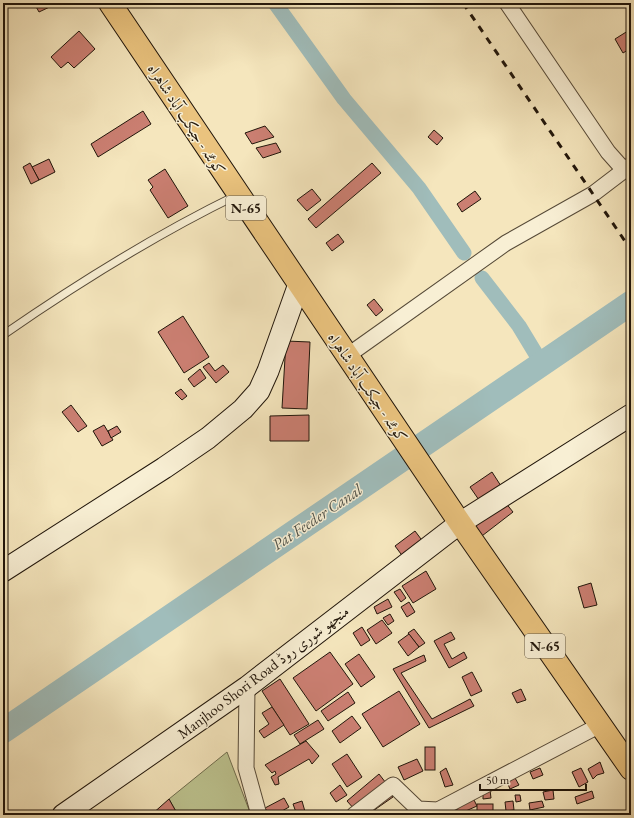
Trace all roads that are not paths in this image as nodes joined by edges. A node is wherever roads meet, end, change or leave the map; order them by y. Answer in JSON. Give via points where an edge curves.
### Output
{"nodes":[{"id":1,"x":110,"y":3,"type":"edge"},
{"id":2,"x":507,"y":3,"type":"edge"},
{"id":3,"x":628,"y":168,"type":"edge"},
{"id":4,"x":237,"y":195,"type":"junction"},
{"id":5,"x":299,"y":284,"type":"junction"},
{"id":6,"x":3,"y":335,"type":"edge"},
{"id":7,"x":347,"y":356,"type":"junction"},
{"id":8,"x":631,"y":416,"type":"edge"},
{"id":9,"x":460,"y":523,"type":"junction"},
{"id":10,"x":3,"y":571,"type":"edge"},
{"id":11,"x":247,"y":687,"type":"junction"},
{"id":12,"x":600,"y":725,"type":"junction"},
{"id":13,"x":631,"y":769,"type":"edge"},
{"id":14,"x":63,"y":815,"type":"edge"},
{"id":15,"x":260,"y":815,"type":"edge"},
{"id":16,"x":354,"y":815,"type":"edge"}],
"edges":[{"from":1,"to":4,"type":"highway","name":"کوئٹہ - جیکب آباد شاہراہ","number":"N-65"},
{"from":2,"to":3,"type":"street","via":[[604,146]]},
{"from":3,"to":7,"type":"street","via":[[593,194],[506,243]]},
{"from":4,"to":5,"type":"highway","name":"کوئٹہ - جیکب آباد شاہراہ","number":"N-65"},
{"from":4,"to":6,"type":"lane","via":[[179,223],[54,300]]},
{"from":5,"to":7,"type":"highway","name":"کوئٹہ - جیکب آباد شاہراہ","number":"N-65"},
{"from":5,"to":10,"type":"street","via":[[268,371],[259,391],[243,409],[208,438],[164,468]]},
{"from":7,"to":9,"type":"highway","name":"کوئٹہ - جیکب آباد شاہراہ","number":"N-65"},
{"from":8,"to":9,"type":"street","name":"Manjhoo Shori Road منجھو شوری روڈ"},
{"from":9,"to":11,"type":"street","name":"Manjhoo Shori Road منجھو شوری روڈ"},
{"from":9,"to":12,"type":"highway","name":"کوئٹہ - جیکب آباد شاہراہ","number":"N-65"},
{"from":11,"to":14,"type":"street","name":"Manjhoo Shori Road منجھو شوری روڈ"},
{"from":11,"to":15,"type":"street","via":[[246,768]]},
{"from":12,"to":13,"type":"highway","name":"کوئٹہ - جیکب آباد شاہراہ","number":"N-65"},
{"from":12,"to":16,"type":"street","via":[[438,810],[418,809],[393,785]]}]}
